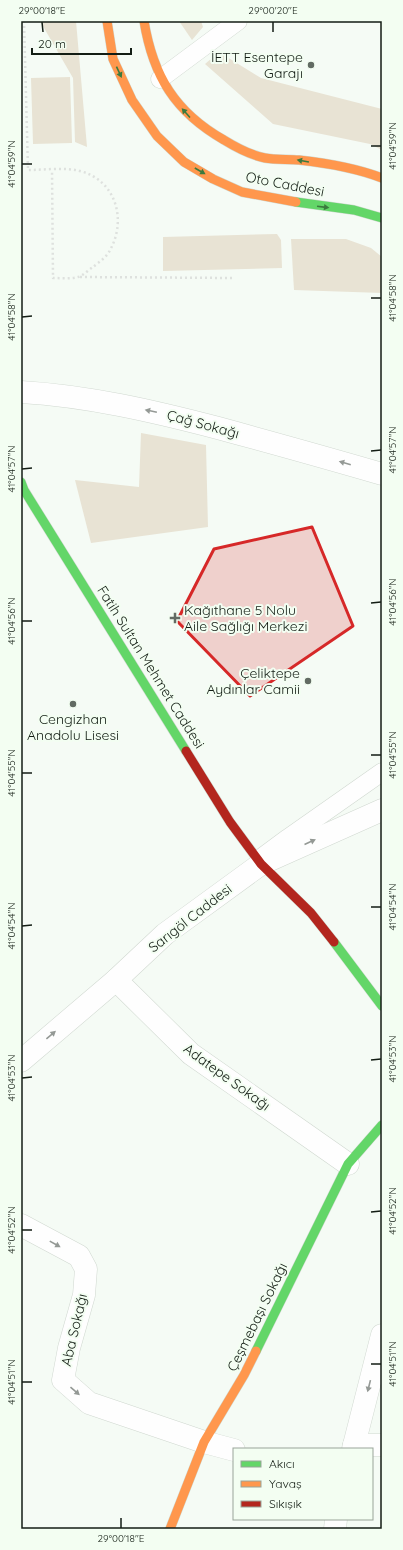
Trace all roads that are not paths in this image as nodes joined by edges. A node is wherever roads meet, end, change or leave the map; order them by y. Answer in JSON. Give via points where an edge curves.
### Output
{"nodes":[{"id":1,"x":107,"y":21,"type":"edge"},
{"id":2,"x":144,"y":21,"type":"edge"},
{"id":3,"x":238,"y":21,"type":"edge"},
{"id":4,"x":160,"y":79,"type":"junction"},
{"id":5,"x":382,"y":178,"type":"edge"},
{"id":6,"x":382,"y":218,"type":"edge"},
{"id":7,"x":21,"y":392,"type":"edge"},
{"id":8,"x":382,"y":474,"type":"edge"},
{"id":9,"x":22,"y":489,"type":"edge"},
{"id":10,"x":382,"y":772,"type":"edge"},
{"id":11,"x":382,"y":810,"type":"edge"},
{"id":12,"x":260,"y":862,"type":"junction"},
{"id":13,"x":116,"y":980,"type":"junction"},
{"id":14,"x":379,"y":997,"type":"edge"},
{"id":15,"x":21,"y":1060,"type":"edge"},
{"id":16,"x":382,"y":1125,"type":"edge"},
{"id":17,"x":348,"y":1164,"type":"junction"},
{"id":18,"x":21,"y":1225,"type":"edge"},
{"id":19,"x":382,"y":1335,"type":"edge"},
{"id":20,"x":204,"y":1442,"type":"junction"},
{"id":21,"x":382,"y":1445,"type":"edge"},
{"id":22,"x":353,"y":1447,"type":"edge"},
{"id":23,"x":233,"y":1450,"type":"edge"},
{"id":24,"x":170,"y":1529,"type":"edge"}],
"edges":[{"from":1,"to":6,"type":"street","name":"Oto Caddesi","one_way":true,"via":[[113,59],[132,100],[157,136],[184,162],[242,192],[354,210]]},
{"from":2,"to":4,"type":"street"},
{"from":3,"to":4,"type":"lane"},
{"from":5,"to":4,"type":"street","one_way":true,"via":[[344,168],[297,160],[265,158],[236,149],[190,118]]},
{"from":8,"to":7,"type":"street","name":"Çağ Sokağı","one_way":true,"via":[[153,411],[56,394]]},
{"from":9,"to":12,"type":"street","name":"Fatih Sultan Mehmet Caddesi","via":[[230,822]]},
{"from":10,"to":12,"type":"lane","via":[[294,833]]},
{"from":12,"to":11,"type":"street","name":"Sarıgöl Caddesi","one_way":true},
{"from":12,"to":13,"type":"street","name":"Sarıgöl Caddesi","via":[[165,934]]},
{"from":12,"to":14,"type":"street","name":"Fatih Sultan Mehmet Caddesi","via":[[311,912]]},
{"from":15,"to":13,"type":"street","name":"Sarıgöl Caddesi","one_way":true},
{"from":13,"to":17,"type":"street","name":"Adatepe Sokağı","via":[[191,1054]]},
{"from":16,"to":17,"type":"street","name":"Çeşmebaşı Sokağı"},
{"from":17,"to":20,"type":"street","name":"Çeşmebaşı Sokağı","via":[[244,1375]]},
{"from":18,"to":20,"type":"street","name":"Aba Sokağı","one_way":true,"via":[[79,1256],[86,1269],[84,1295],[63,1380],[89,1403]]},
{"from":19,"to":22,"type":"street","one_way":true},
{"from":20,"to":23,"type":"street","name":"Aba Sokağı"},
{"from":20,"to":24,"type":"street","name":"Çeşmebaşı Sokağı"},
{"from":21,"to":22,"type":"street"}]}
